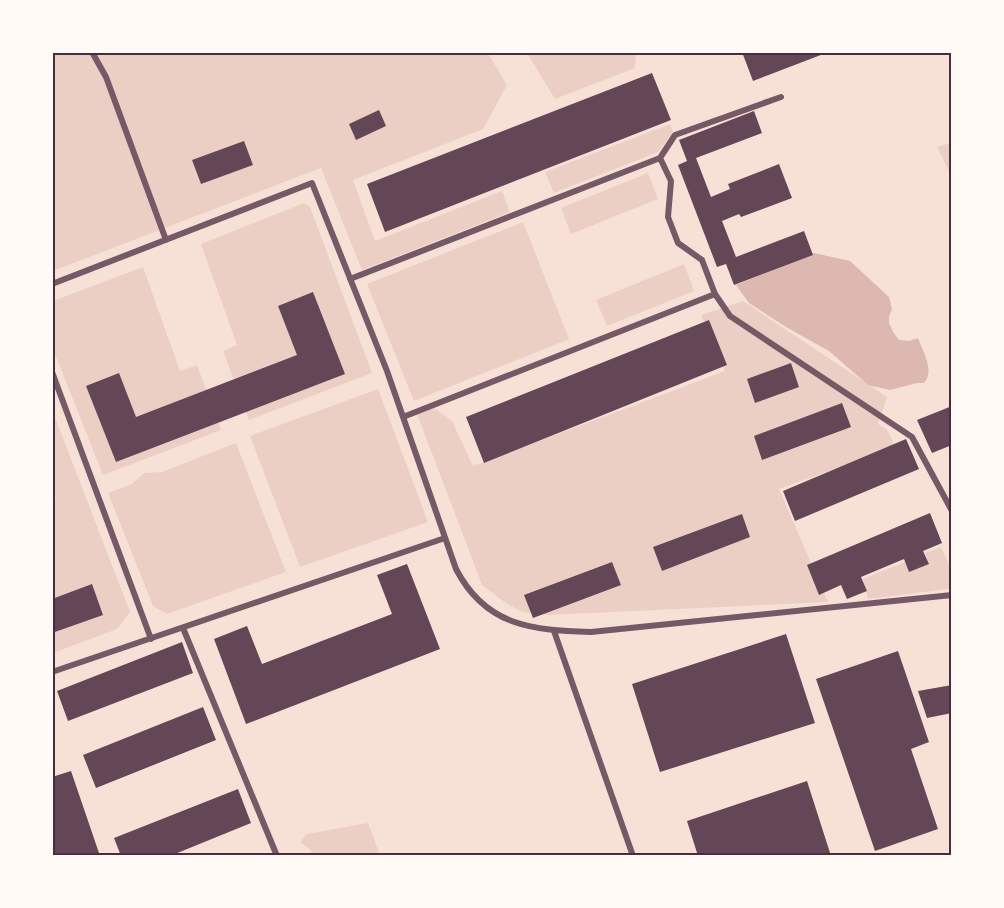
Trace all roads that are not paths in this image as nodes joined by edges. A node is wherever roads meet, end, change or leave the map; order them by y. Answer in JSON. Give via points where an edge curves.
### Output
{"nodes":[{"id":1,"x":92,"y":52,"type":"edge"},
{"id":2,"x":781,"y":97,"type":"dead end"},
{"id":3,"x":660,"y":158,"type":"junction"},
{"id":4,"x":166,"y":240,"type":"junction"},
{"id":5,"x":350,"y":279,"type":"junction"},
{"id":6,"x":52,"y":284,"type":"edge"},
{"id":7,"x":715,"y":294,"type":"junction"},
{"id":8,"x":52,"y":372,"type":"edge"},
{"id":9,"x":403,"y":417,"type":"junction"},
{"id":10,"x":951,"y":511,"type":"edge"},
{"id":11,"x":445,"y":538,"type":"junction"},
{"id":12,"x":951,"y":595,"type":"edge"},
{"id":13,"x":183,"y":628,"type":"junction"},
{"id":14,"x":554,"y":631,"type":"junction"},
{"id":15,"x":151,"y":639,"type":"junction"},
{"id":16,"x":52,"y":672,"type":"edge"},
{"id":17,"x":277,"y":855,"type":"edge"},
{"id":18,"x":633,"y":855,"type":"edge"}],
"edges":[{"from":1,"to":4,"type":"street","via":[[106,77]]},
{"from":2,"to":3,"type":"street","via":[[675,135]]},
{"from":3,"to":5,"type":"street"},
{"from":3,"to":7,"type":"street","via":[[671,181],[668,217],[678,243],[702,260]]},
{"from":4,"to":5,"type":"street","via":[[312,183]]},
{"from":4,"to":6,"type":"street"},
{"from":5,"to":9,"type":"street"},
{"from":7,"to":9,"type":"street"},
{"from":7,"to":10,"type":"street","via":[[730,316],[912,437]]},
{"from":8,"to":15,"type":"street"},
{"from":9,"to":11,"type":"street"},
{"from":11,"to":13,"type":"street"},
{"from":11,"to":14,"type":"street","via":[[462,581],[488,608],[523,626]]},
{"from":12,"to":14,"type":"street","via":[[591,632]]},
{"from":13,"to":15,"type":"street"},
{"from":13,"to":17,"type":"street"},
{"from":14,"to":18,"type":"street"},
{"from":15,"to":16,"type":"street"}]}
